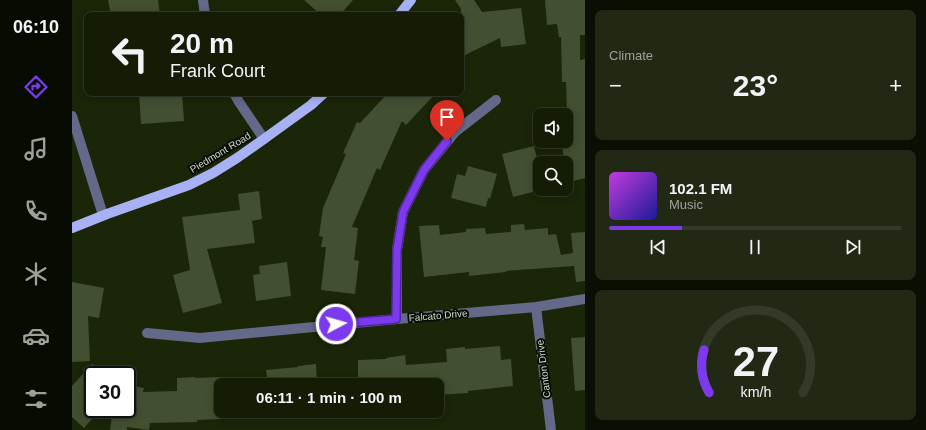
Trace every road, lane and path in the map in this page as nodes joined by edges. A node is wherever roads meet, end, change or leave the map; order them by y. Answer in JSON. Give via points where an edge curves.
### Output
{"nodes":[{"id":1,"x":202,"y":0,"type":"edge"},
{"id":2,"x":411,"y":0,"type":"edge"},
{"id":3,"x":204,"y":12,"type":"edge"},
{"id":4,"x":401,"y":12,"type":"edge"},
{"id":5,"x":236,"y":96,"type":"edge"},
{"id":6,"x":321,"y":96,"type":"edge"},
{"id":7,"x":496,"y":100,"type":"dead end"},
{"id":8,"x":72,"y":116,"type":"edge"},
{"id":9,"x":264,"y":139,"type":"junction"},
{"id":10,"x":102,"y":216,"type":"junction"},
{"id":11,"x":72,"y":228,"type":"edge"},
{"id":12,"x":585,"y":299,"type":"edge"},
{"id":13,"x":536,"y":307,"type":"junction"},
{"id":14,"x":396,"y":319,"type":"junction"},
{"id":15,"x":147,"y":333,"type":"dead end"},
{"id":16,"x":551,"y":430,"type":"edge"}],
"edges":[{"from":1,"to":3,"type":"street"},
{"from":2,"to":4,"type":"main road"},
{"from":5,"to":9,"type":"street"},
{"from":6,"to":9,"type":"main road","name":"Piedmont Road"},
{"from":7,"to":14,"type":"street","via":[[455,132],[424,170],[403,212],[397,250]]},
{"from":8,"to":10,"type":"street"},
{"from":9,"to":10,"type":"main road","name":"Piedmont Road","via":[[213,173],[189,185]]},
{"from":10,"to":11,"type":"main road","name":"Piedmont Road"},
{"from":12,"to":13,"type":"street","name":"Falcato Drive"},
{"from":13,"to":14,"type":"street","name":"Falcato Drive"},
{"from":13,"to":16,"type":"street","name":"Canton Drive"},
{"from":14,"to":15,"type":"street","name":"Falcato Drive","via":[[200,338]]}]}
